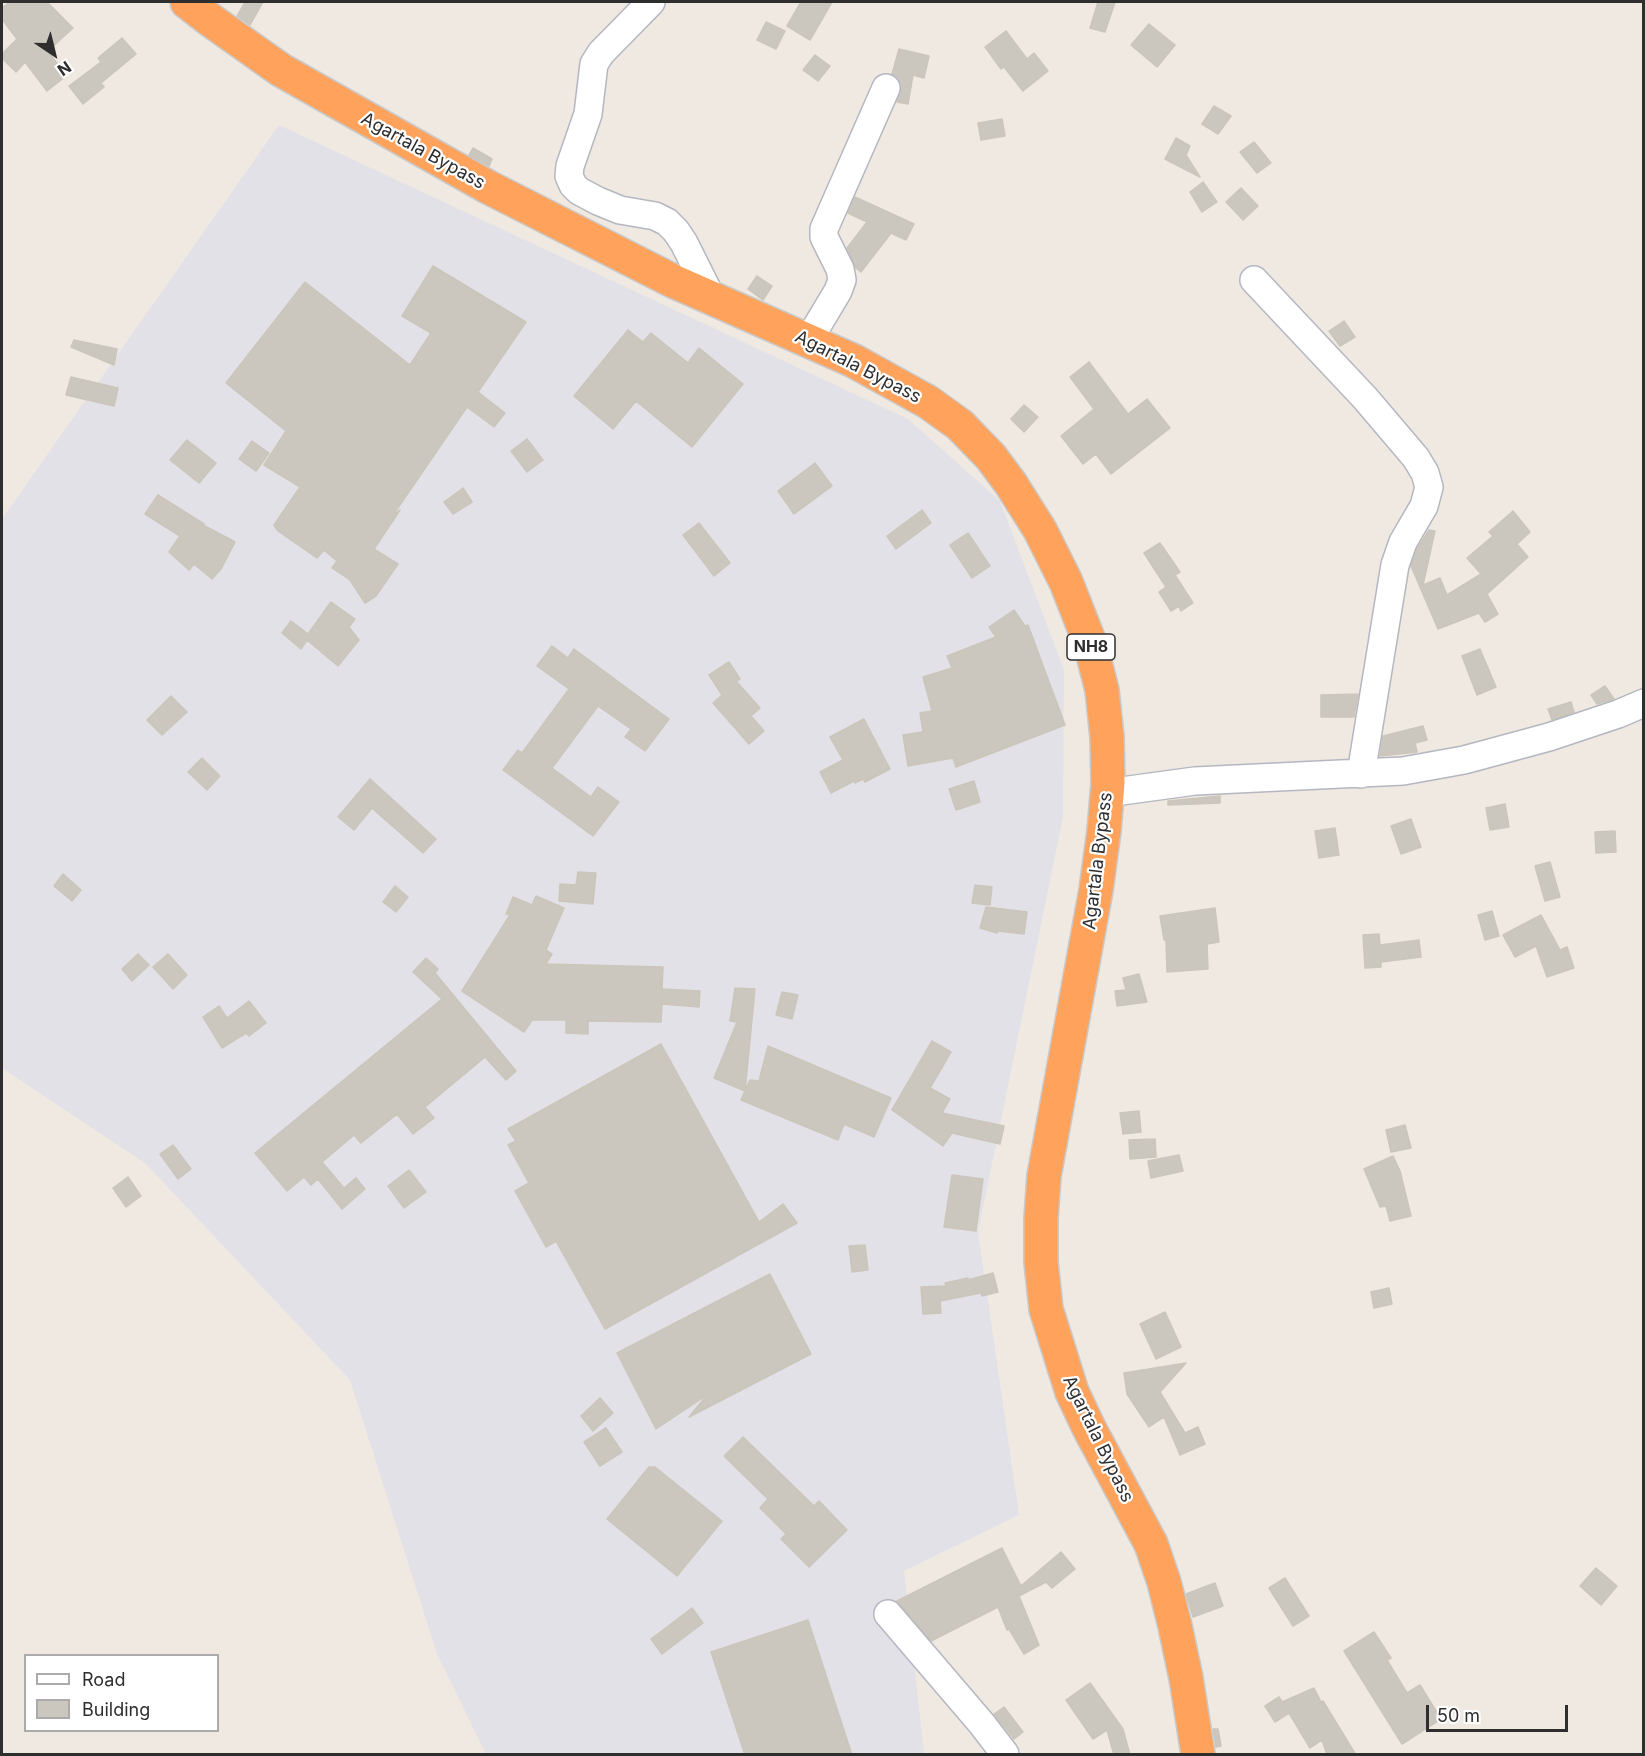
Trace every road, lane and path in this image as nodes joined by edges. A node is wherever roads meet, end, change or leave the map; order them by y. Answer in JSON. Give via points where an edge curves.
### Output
{"nodes":[{"id":1,"x":187,"y":2,"type":"edge"},
{"id":2,"x":651,"y":2,"type":"edge"},
{"id":3,"x":886,"y":88,"type":"dead end"},
{"id":4,"x":1254,"y":280,"type":"dead end"},
{"id":5,"x":712,"y":299,"type":"junction"},
{"id":6,"x":808,"y":341,"type":"junction"},
{"id":7,"x":1644,"y":703,"type":"edge"},
{"id":8,"x":1361,"y":774,"type":"junction"},
{"id":9,"x":1107,"y":793,"type":"junction"},
{"id":10,"x":888,"y":1614,"type":"dead end"},
{"id":11,"x":1005,"y":1755,"type":"edge"},
{"id":12,"x":1198,"y":1755,"type":"edge"}],
"edges":[{"from":1,"to":5,"type":"highway","name":"Agartala Bypass","number":"NH8","via":[[262,58],[318,93],[488,187]]},
{"from":2,"to":5,"type":"street","via":[[594,64],[588,114],[569,176],[579,191],[598,201],[667,222],[684,243]]},
{"from":3,"to":6,"type":"street","via":[[825,229],[827,247],[842,280]]},
{"from":4,"to":8,"type":"street","via":[[1416,458],[1429,487],[1424,506],[1395,565]]},
{"from":5,"to":6,"type":"highway","name":"Agartala Bypass","number":"NH8"},
{"from":6,"to":9,"type":"highway","name":"Agartala Bypass","number":"NH8","via":[[854,361],[928,402],[960,425],[1011,484],[1040,530],[1090,643],[1107,737]]},
{"from":7,"to":8,"type":"street","via":[[1549,737],[1464,760]]},
{"from":8,"to":9,"type":"street","via":[[1195,782]]},
{"from":9,"to":12,"type":"highway","name":"Agartala Bypass","number":"NH8","via":[[1096,890],[1044,1176],[1041,1262],[1046,1310],[1072,1392],[1151,1544],[1164,1582],[1186,1678]]},
{"from":10,"to":11,"type":"street"}]}
